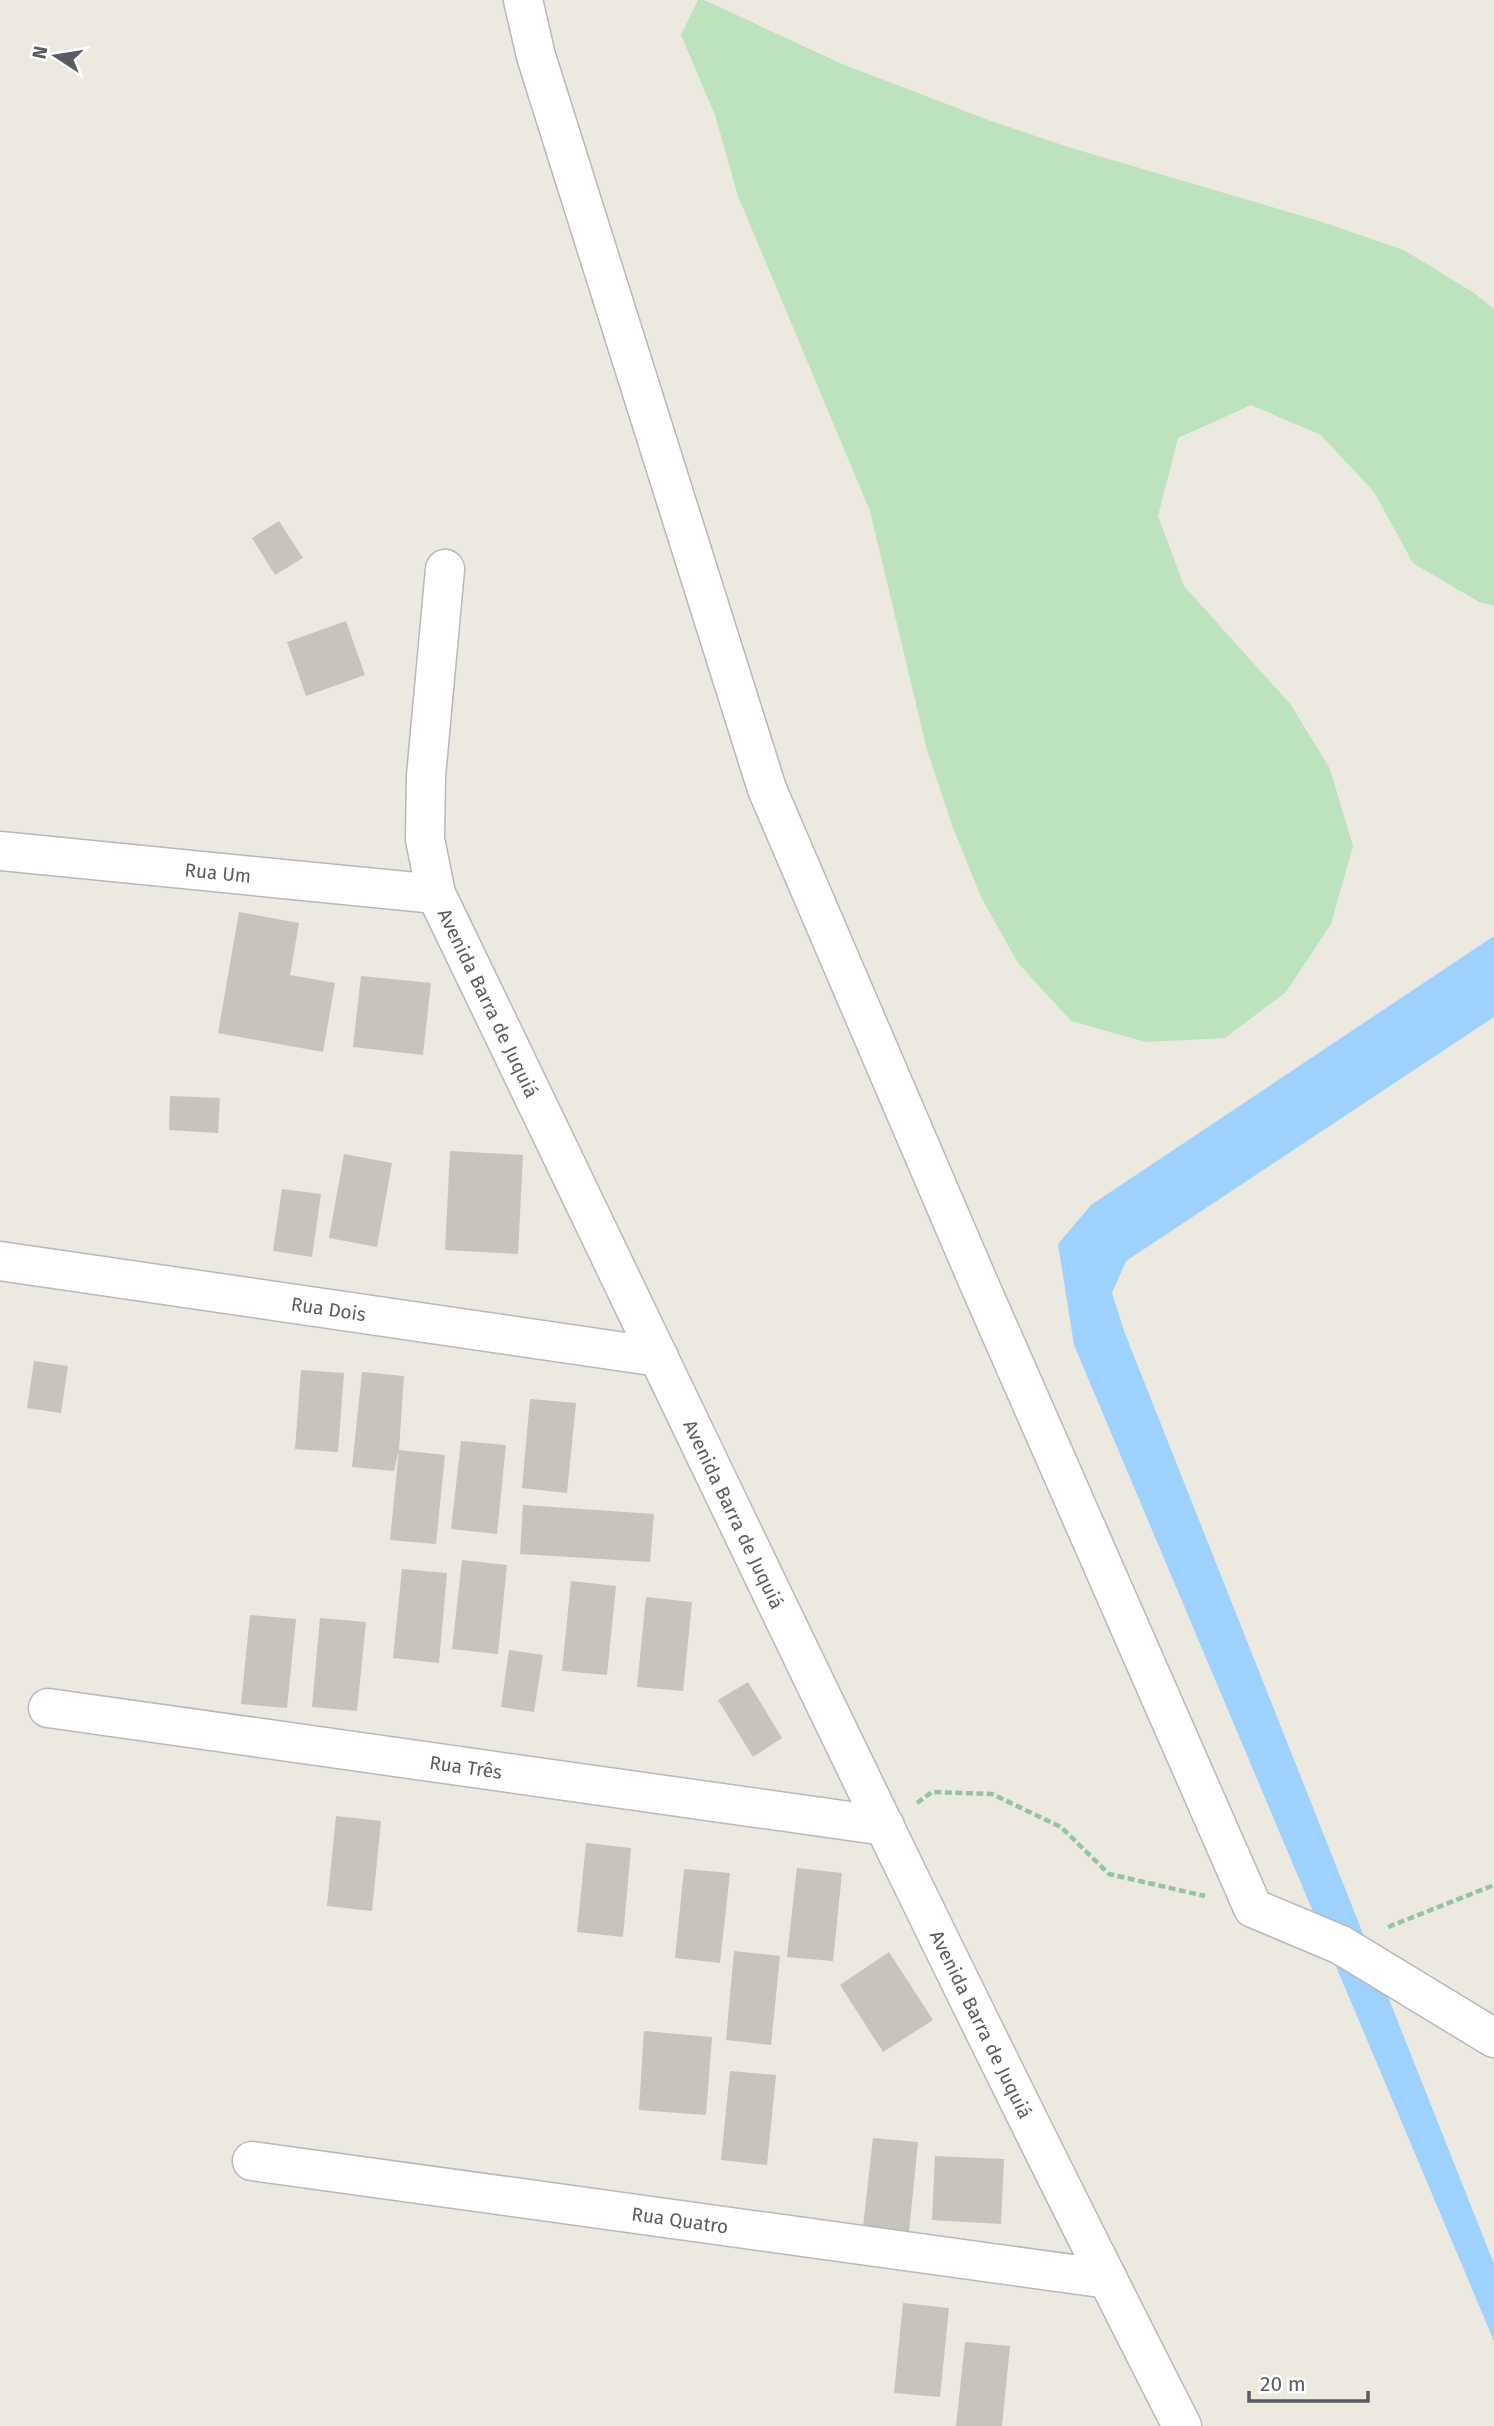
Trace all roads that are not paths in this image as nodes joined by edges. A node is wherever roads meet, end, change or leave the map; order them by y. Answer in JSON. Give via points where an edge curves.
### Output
{"nodes":[{"id":1,"x":523,"y":0,"type":"edge"},
{"id":2,"x":445,"y":569,"type":"dead end"},
{"id":3,"x":0,"y":850,"type":"edge"},
{"id":4,"x":436,"y":894,"type":"junction"},
{"id":5,"x":0,"y":1261,"type":"edge"},
{"id":6,"x":659,"y":1357,"type":"junction"},
{"id":7,"x":48,"y":1707,"type":"dead end"},
{"id":8,"x":885,"y":1826,"type":"junction"},
{"id":9,"x":1494,"y":2038,"type":"edge"},
{"id":10,"x":252,"y":2161,"type":"dead end"},
{"id":11,"x":1108,"y":2279,"type":"junction"},
{"id":12,"x":1182,"y":2426,"type":"edge"}],
"edges":[{"from":1,"to":9,"type":"street","via":[[536,56],[767,789],[1254,1908],[1341,1945]]},
{"from":2,"to":4,"type":"street","name":"Avenida Barra de Juquiá","via":[[426,776],[425,839]]},
{"from":3,"to":4,"type":"street","name":"Rua Um"},
{"from":4,"to":6,"type":"street","name":"Avenida Barra de Juquiá"},
{"from":5,"to":6,"type":"street","name":"Rua Dois"},
{"from":6,"to":8,"type":"street","name":"Avenida Barra de Juquiá"},
{"from":7,"to":8,"type":"street","name":"Rua Três"},
{"from":8,"to":11,"type":"street","name":"Avenida Barra de Juquiá"},
{"from":10,"to":11,"type":"street","name":"Rua Quatro"},
{"from":11,"to":12,"type":"street","name":"Avenida Barra de Juquiá"}]}
